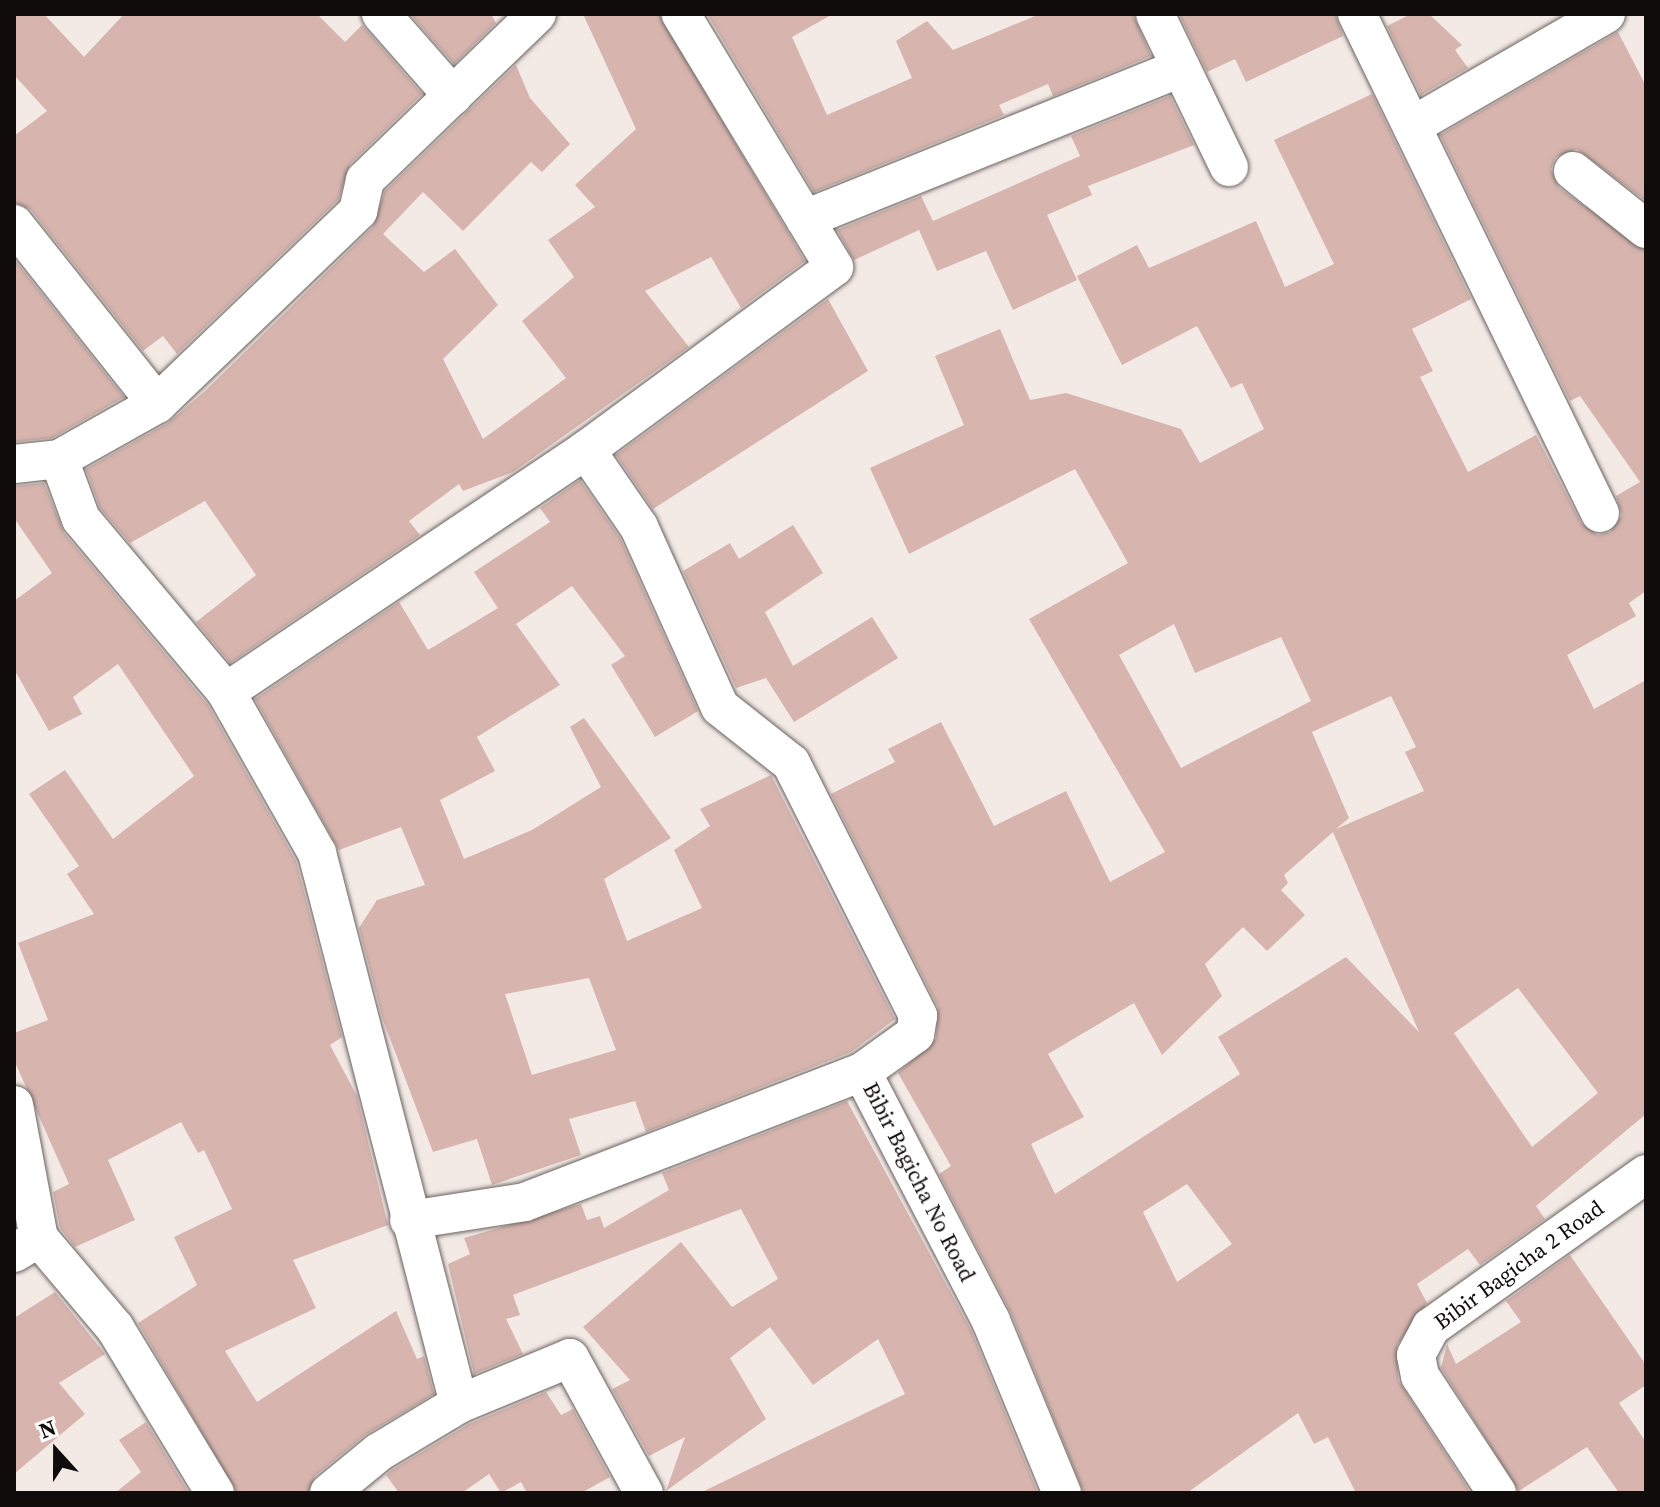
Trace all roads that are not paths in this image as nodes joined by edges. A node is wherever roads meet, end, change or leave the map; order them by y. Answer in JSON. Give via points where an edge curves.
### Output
{"nodes":[{"id":1,"x":381,"y":14,"type":"edge"},
{"id":2,"x":537,"y":14,"type":"edge"},
{"id":3,"x":681,"y":14,"type":"edge"},
{"id":4,"x":1155,"y":14,"type":"edge"},
{"id":5,"x":1357,"y":14,"type":"edge"},
{"id":6,"x":1606,"y":14,"type":"edge"},
{"id":7,"x":1181,"y":68,"type":"junction"},
{"id":8,"x":453,"y":96,"type":"junction"},
{"id":9,"x":1412,"y":126,"type":"junction"},
{"id":10,"x":1229,"y":167,"type":"dead end"},
{"id":11,"x":1573,"y":171,"type":"dead end"},
{"id":12,"x":805,"y":219,"type":"junction"},
{"id":13,"x":14,"y":224,"type":"edge"},
{"id":14,"x":1646,"y":229,"type":"edge"},
{"id":15,"x":157,"y":404,"type":"junction"},
{"id":16,"x":586,"y":450,"type":"junction"},
{"id":17,"x":59,"y":459,"type":"junction"},
{"id":18,"x":14,"y":464,"type":"edge"},
{"id":19,"x":1600,"y":513,"type":"dead end"},
{"id":20,"x":226,"y":692,"type":"junction"},
{"id":21,"x":862,"y":1072,"type":"junction"},
{"id":22,"x":14,"y":1105,"type":"edge"},
{"id":23,"x":1646,"y":1174,"type":"edge"},
{"id":24,"x":409,"y":1220,"type":"junction"},
{"id":25,"x":26,"y":1245,"type":"edge"},
{"id":26,"x":459,"y":1404,"type":"junction"},
{"id":27,"x":215,"y":1493,"type":"edge"},
{"id":28,"x":329,"y":1493,"type":"edge"},
{"id":29,"x":644,"y":1493,"type":"edge"},
{"id":30,"x":1062,"y":1493,"type":"edge"},
{"id":31,"x":1497,"y":1493,"type":"edge"}],
"edges":[{"from":1,"to":8,"type":"street"},
{"from":2,"to":8,"type":"street"},
{"from":3,"to":12,"type":"street"},
{"from":4,"to":7,"type":"street"},
{"from":5,"to":9,"type":"street"},
{"from":6,"to":9,"type":"street"},
{"from":7,"to":10,"type":"street"},
{"from":7,"to":12,"type":"street"},
{"from":8,"to":15,"type":"street","via":[[365,180],[358,211]]},
{"from":9,"to":19,"type":"street"},
{"from":11,"to":14,"type":"street"},
{"from":12,"to":16,"type":"street","via":[[834,267]]},
{"from":13,"to":15,"type":"street"},
{"from":15,"to":17,"type":"street"},
{"from":16,"to":20,"type":"street"},
{"from":16,"to":21,"type":"street","name":"Bibir Bagicha No Road","via":[[639,527],[720,707],[791,763],[918,1016],[915,1034]]},
{"from":17,"to":18,"type":"street"},
{"from":17,"to":20,"type":"street","via":[[81,519]]},
{"from":20,"to":24,"type":"street","via":[[317,853]]},
{"from":21,"to":24,"type":"street","via":[[525,1202]]},
{"from":21,"to":30,"type":"street","name":"Bibir Bagicha No Road","via":[[991,1321]]},
{"from":22,"to":25,"type":"street"},
{"from":23,"to":31,"type":"street","name":"Bibir Bagicha 2 Road","via":[[1431,1327],[1416,1355],[1420,1376]]},
{"from":24,"to":26,"type":"street"},
{"from":25,"to":27,"type":"street","via":[[115,1328]]},
{"from":26,"to":28,"type":"street","via":[[379,1452]]},
{"from":26,"to":29,"type":"street","via":[[570,1358]]}]}
